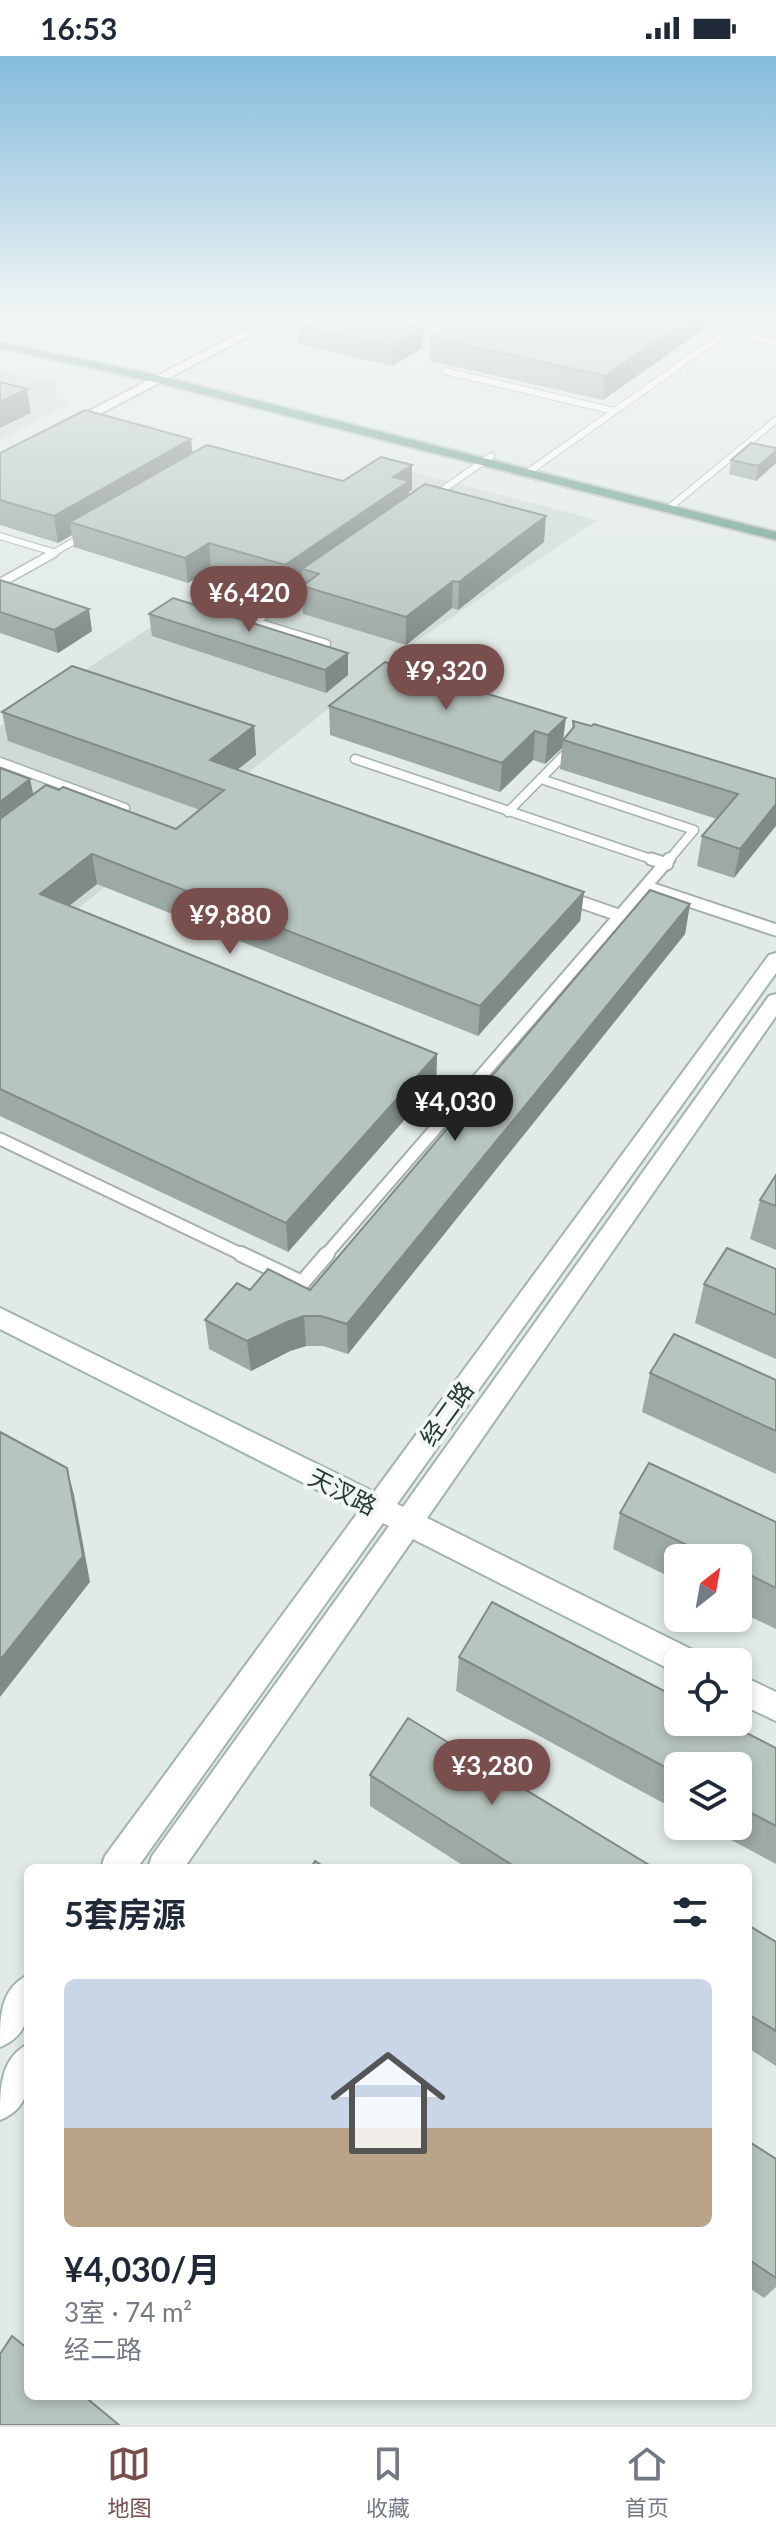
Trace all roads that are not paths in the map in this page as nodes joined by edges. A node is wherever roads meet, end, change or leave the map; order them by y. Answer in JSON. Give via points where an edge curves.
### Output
{"nodes":[{"id":1,"x":63,"y":428,"type":"edge"},
{"id":2,"x":363,"y":428,"type":"edge"},
{"id":3,"x":591,"y":428,"type":"edge"},
{"id":4,"x":767,"y":428,"type":"edge"},
{"id":5,"x":56,"y":431,"type":"edge"},
{"id":6,"x":487,"y":459,"type":"junction"},
{"id":7,"x":532,"y":470,"type":"junction"},
{"id":8,"x":673,"y":505,"type":"junction"},
{"id":9,"x":419,"y":506,"type":"edge"},
{"id":10,"x":776,"y":528,"type":"edge"},
{"id":11,"x":95,"y":529,"type":"edge"},
{"id":12,"x":0,"y":536,"type":"edge"},
{"id":13,"x":776,"y":536,"type":"edge"},
{"id":14,"x":53,"y":552,"type":"junction"},
{"id":15,"x":318,"y":577,"type":"edge"},
{"id":16,"x":0,"y":583,"type":"edge"},
{"id":17,"x":326,"y":644,"type":"edge"},
{"id":18,"x":565,"y":754,"type":"edge"},
{"id":19,"x":355,"y":759,"type":"dead end"},
{"id":20,"x":0,"y":762,"type":"edge"},
{"id":21,"x":541,"y":779,"type":"junction"},
{"id":22,"x":73,"y":789,"type":"junction"},
{"id":23,"x":61,"y":798,"type":"edge"},
{"id":24,"x":125,"y":808,"type":"edge"},
{"id":25,"x":508,"y":812,"type":"junction"},
{"id":26,"x":667,"y":864,"type":"junction"},
{"id":27,"x":647,"y":887,"type":"junction"},
{"id":28,"x":562,"y":895,"type":"edge"},
{"id":29,"x":621,"y":916,"type":"junction"},
{"id":30,"x":776,"y":930,"type":"edge"},
{"id":31,"x":776,"y":959,"type":"edge"},
{"id":32,"x":776,"y":1001,"type":"edge"},
{"id":33,"x":0,"y":1139,"type":"edge"},
{"id":34,"x":0,"y":1318,"type":"edge"},
{"id":35,"x":377,"y":1508,"type":"junction"},
{"id":36,"x":407,"y":1523,"type":"junction"},
{"id":37,"x":664,"y":1651,"type":"edge"},
{"id":38,"x":752,"y":1695,"type":"edge"},
{"id":39,"x":776,"y":1707,"type":"edge"},
{"id":40,"x":120,"y":1864,"type":"edge"},
{"id":41,"x":167,"y":1864,"type":"edge"},
{"id":42,"x":24,"y":1997,"type":"edge"},
{"id":43,"x":0,"y":2030,"type":"edge"},
{"id":44,"x":24,"y":2068,"type":"edge"},
{"id":45,"x":0,"y":2102,"type":"edge"}],
"edges":[{"from":1,"to":5,"type":"street"},
{"from":2,"to":6,"type":"main road"},
{"from":3,"to":7,"type":"lane"},
{"from":4,"to":8,"type":"lane"},
{"from":6,"to":7,"type":"main road"},
{"from":6,"to":9,"type":"lane"},
{"from":7,"to":8,"type":"main road"},
{"from":8,"to":10,"type":"main road"},
{"from":8,"to":13,"type":"main road"},
{"from":11,"to":14,"type":"lane"},
{"from":12,"to":14,"type":"lane"},
{"from":14,"to":16,"type":"lane"},
{"from":15,"to":17,"type":"lane","via":[[254,622]]},
{"from":18,"to":21,"type":"lane"},
{"from":19,"to":25,"type":"lane"},
{"from":20,"to":22,"type":"lane"},
{"from":21,"to":25,"type":"lane"},
{"from":21,"to":26,"type":"lane","via":[[694,830]]},
{"from":22,"to":23,"type":"lane"},
{"from":22,"to":24,"type":"lane"},
{"from":25,"to":26,"type":"lane"},
{"from":26,"to":27,"type":"lane"},
{"from":27,"to":29,"type":"lane"},
{"from":27,"to":30,"type":"lane"},
{"from":28,"to":29,"type":"lane"},
{"from":29,"to":33,"type":"lane","via":[[302,1283]]},
{"from":31,"to":35,"type":"street","name":"经二路"},
{"from":32,"to":36,"type":"street","name":"经二路"},
{"from":34,"to":35,"type":"street","name":"天汊路"},
{"from":35,"to":36,"type":"street","name":"天汊路"},
{"from":35,"to":40,"type":"street","name":"经二路"},
{"from":36,"to":37,"type":"street","name":"天汊路"},
{"from":36,"to":41,"type":"street","name":"经二路"},
{"from":38,"to":39,"type":"street"},
{"from":42,"to":43,"type":"street"},
{"from":44,"to":45,"type":"street"}]}
